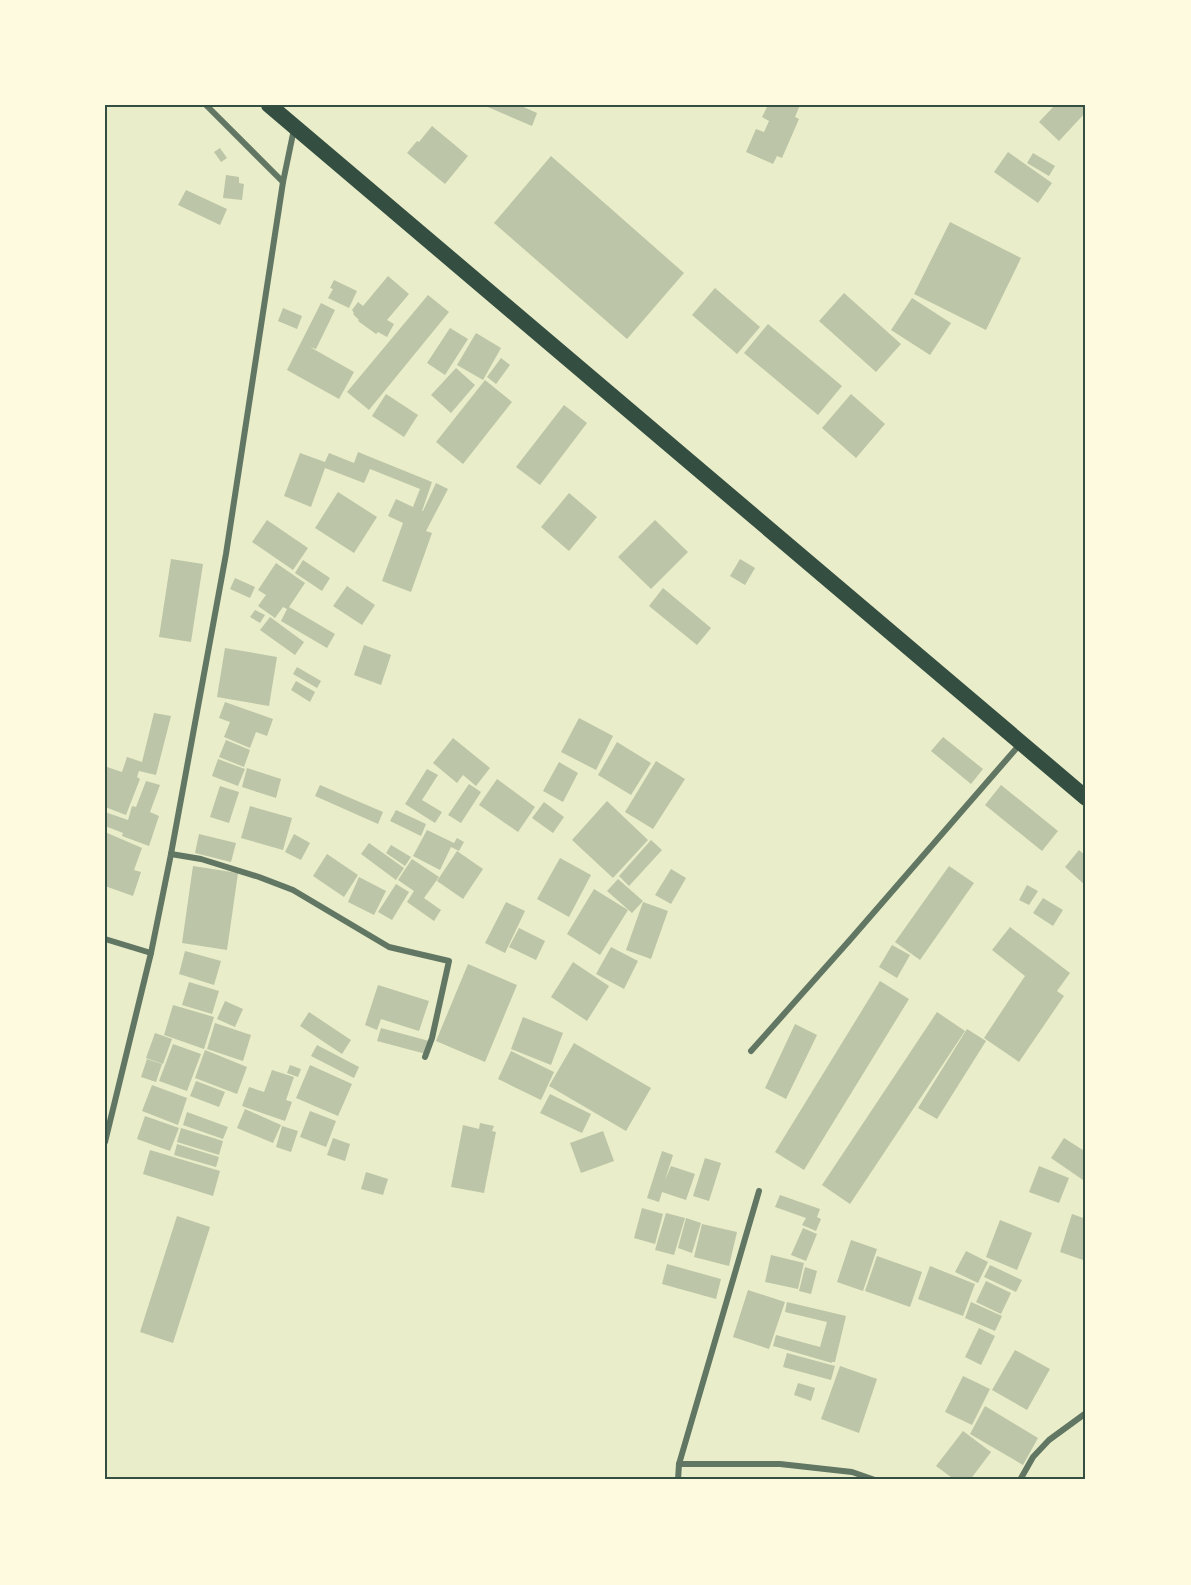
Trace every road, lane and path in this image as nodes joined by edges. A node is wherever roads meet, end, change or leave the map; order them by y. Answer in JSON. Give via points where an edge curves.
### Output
{"nodes":[{"id":1,"x":206,"y":105,"type":"edge"},
{"id":2,"x":269,"y":105,"type":"edge"},
{"id":3,"x":294,"y":126,"type":"junction"},
{"id":4,"x":283,"y":182,"type":"junction"},
{"id":5,"x":1021,"y":742,"type":"junction"},
{"id":6,"x":1086,"y":798,"type":"edge"},
{"id":7,"x":171,"y":854,"type":"junction"},
{"id":8,"x":105,"y":939,"type":"edge"},
{"id":9,"x":151,"y":953,"type":"junction"},
{"id":10,"x":751,"y":1051,"type":"dead end"},
{"id":11,"x":425,"y":1057,"type":"dead end"},
{"id":12,"x":105,"y":1142,"type":"edge"},
{"id":13,"x":759,"y":1191,"type":"dead end"},
{"id":14,"x":1086,"y":1413,"type":"edge"},
{"id":15,"x":679,"y":1464,"type":"junction"},
{"id":16,"x":678,"y":1480,"type":"edge"},
{"id":17,"x":875,"y":1480,"type":"edge"},
{"id":18,"x":1020,"y":1480,"type":"edge"}],
"edges":[{"from":1,"to":4,"type":"street"},
{"from":2,"to":3,"type":"highway"},
{"from":3,"to":4,"type":"street"},
{"from":3,"to":5,"type":"highway"},
{"from":4,"to":7,"type":"street","via":[[226,554]]},
{"from":5,"to":6,"type":"highway"},
{"from":5,"to":10,"type":"street"},
{"from":7,"to":9,"type":"street"},
{"from":7,"to":11,"type":"street","via":[[201,859],[293,890],[389,947],[449,961]]},
{"from":8,"to":9,"type":"street"},
{"from":9,"to":12,"type":"street"},
{"from":13,"to":15,"type":"street"},
{"from":14,"to":18,"type":"street","via":[[1049,1440]]},
{"from":15,"to":16,"type":"street"},
{"from":15,"to":17,"type":"street","via":[[780,1464],[852,1472]]}]}
